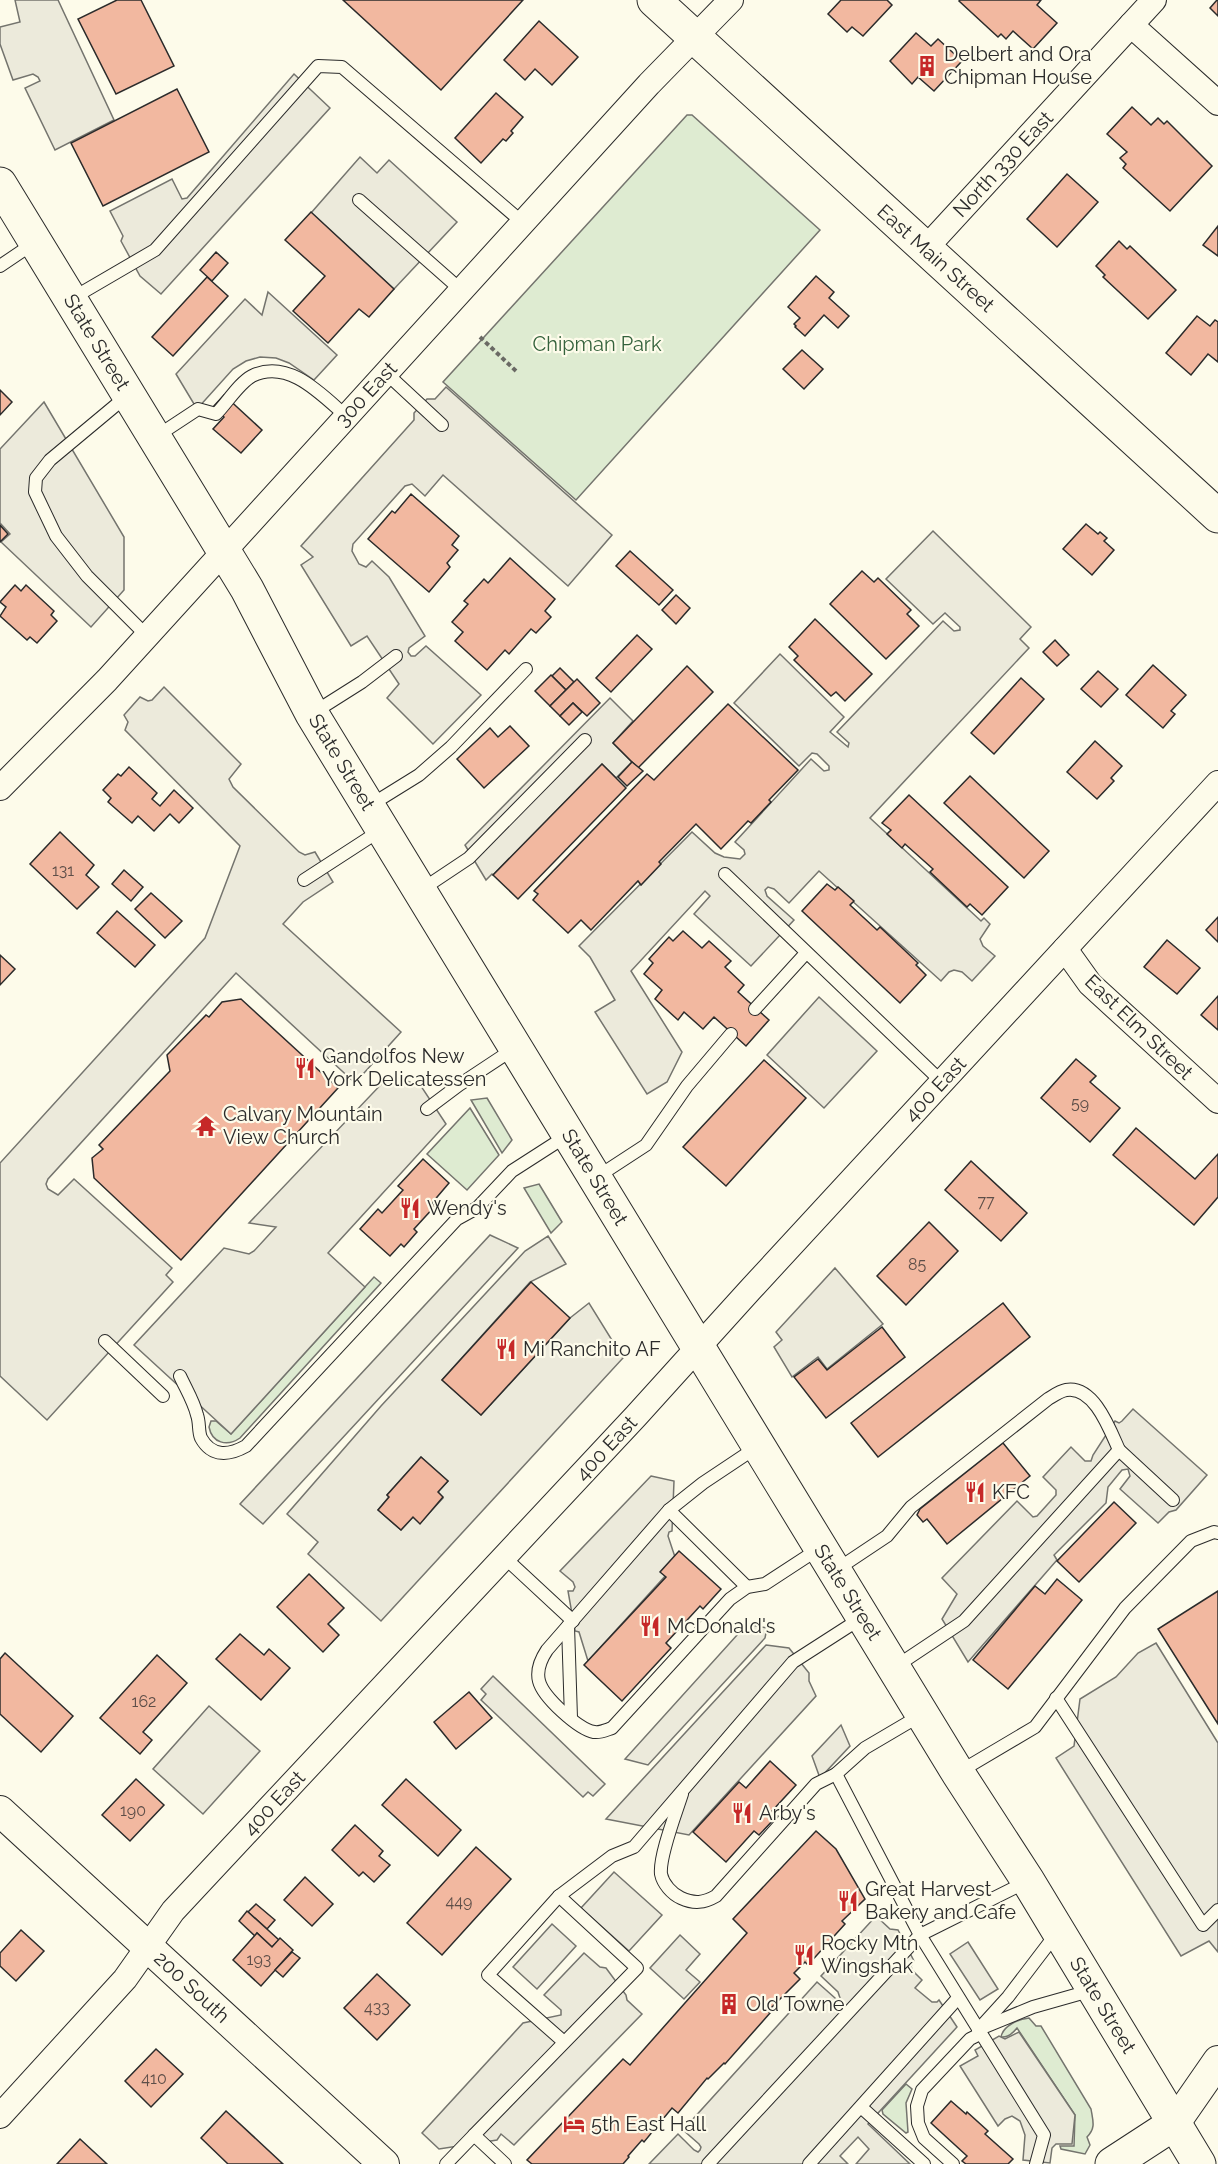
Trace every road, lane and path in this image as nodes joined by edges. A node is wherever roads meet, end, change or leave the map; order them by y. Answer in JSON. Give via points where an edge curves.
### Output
{"nodes":[{"id":1,"x":654,"y":0,"type":"edge"},
{"id":2,"x":731,"y":0,"type":"edge"},
{"id":3,"x":1154,"y":0,"type":"edge"},
{"id":4,"x":1131,"y":25,"type":"junction"},
{"id":5,"x":695,"y":37,"type":"junction"},
{"id":6,"x":1218,"y":103,"type":"edge"},
{"id":7,"x":0,"y":184,"type":"edge"},
{"id":8,"x":359,"y":200,"type":"dead end"},
{"id":9,"x":522,"y":222,"type":"junction"},
{"id":10,"x":36,"y":242,"type":"junction"},
{"id":11,"x":925,"y":249,"type":"junction"},
{"id":12,"x":0,"y":266,"type":"edge"},
{"id":13,"x":461,"y":290,"type":"junction"},
{"id":14,"x":70,"y":299,"type":"junction"},
{"id":15,"x":480,"y":337,"type":"dead end"},
{"id":16,"x":516,"y":371,"type":"dead end"},
{"id":17,"x":386,"y":373,"type":"junction"},
{"id":18,"x":129,"y":395,"type":"junction"},
{"id":19,"x":346,"y":416,"type":"junction"},
{"id":20,"x":442,"y":425,"type":"dead end"},
{"id":21,"x":155,"y":437,"type":"junction"},
{"id":22,"x":1218,"y":516,"type":"edge"},
{"id":23,"x":224,"y":551,"type":"junction"},
{"id":24,"x":147,"y":636,"type":"junction"},
{"id":25,"x":396,"y":656,"type":"dead end"},
{"id":26,"x":526,"y":669,"type":"dead end"},
{"id":27,"x":312,"y":714,"type":"junction"},
{"id":28,"x":585,"y":740,"type":"dead end"},
{"id":29,"x":1218,"y":783,"type":"edge"},
{"id":30,"x":0,"y":788,"type":"edge"},
{"id":31,"x":376,"y":818,"type":"junction"},
{"id":32,"x":725,"y":874,"type":"dead end"},
{"id":33,"x":304,"y":880,"type":"dead end"},
{"id":34,"x":420,"y":891,"type":"junction"},
{"id":35,"x":1065,"y":949,"type":"junction"},
{"id":36,"x":806,"y":952,"type":"junction"},
{"id":37,"x":755,"y":1009,"type":"dead end"},
{"id":38,"x":731,"y":1035,"type":"dead end"},
{"id":39,"x":516,"y":1048,"type":"junction"},
{"id":40,"x":942,"y":1082,"type":"junction"},
{"id":41,"x":1218,"y":1101,"type":"edge"},
{"id":42,"x":427,"y":1109,"type":"dead end"},
{"id":43,"x":569,"y":1134,"type":"junction"},
{"id":44,"x":596,"y":1177,"type":"junction"},
{"id":45,"x":105,"y":1341,"type":"dead end"},
{"id":46,"x":699,"y":1346,"type":"junction"},
{"id":47,"x":180,"y":1376,"type":"dead end"},
{"id":48,"x":163,"y":1396,"type":"dead end"},
{"id":49,"x":758,"y":1446,"type":"junction"},
{"id":50,"x":1119,"y":1450,"type":"junction"},
{"id":51,"x":1173,"y":1500,"type":"dead end"},
{"id":52,"x":669,"y":1510,"type":"junction"},
{"id":53,"x":1218,"y":1533,"type":"edge"},
{"id":54,"x":504,"y":1557,"type":"junction"},
{"id":55,"x":828,"y":1559,"type":"junction"},
{"id":56,"x":747,"y":1587,"type":"junction"},
{"id":57,"x":864,"y":1617,"type":"junction"},
{"id":58,"x":570,"y":1623,"type":"junction"},
{"id":59,"x":894,"y":1667,"type":"junction"},
{"id":60,"x":1056,"y":1698,"type":"junction"},
{"id":61,"x":923,"y":1714,"type":"junction"},
{"id":62,"x":571,"y":1718,"type":"junction"},
{"id":63,"x":958,"y":1773,"type":"junction"},
{"id":64,"x":836,"y":1774,"type":"junction"},
{"id":65,"x":684,"y":1790,"type":"junction"},
{"id":66,"x":0,"y":1812,"type":"edge"},
{"id":67,"x":1028,"y":1881,"type":"junction"},
{"id":68,"x":559,"y":1896,"type":"junction"},
{"id":69,"x":1218,"y":1910,"type":"edge"},
{"id":70,"x":1059,"y":1931,"type":"junction"},
{"id":71,"x":920,"y":1935,"type":"junction"},
{"id":72,"x":148,"y":1947,"type":"junction"},
{"id":73,"x":1094,"y":1989,"type":"junction"},
{"id":74,"x":958,"y":1998,"type":"junction"},
{"id":75,"x":979,"y":2032,"type":"junction"},
{"id":76,"x":564,"y":2042,"type":"junction"},
{"id":77,"x":1218,"y":2061,"type":"edge"},
{"id":78,"x":861,"y":2107,"type":"junction"},
{"id":79,"x":0,"y":2116,"type":"edge"},
{"id":80,"x":1175,"y":2123,"type":"junction"},
{"id":81,"x":474,"y":2135,"type":"junction"},
{"id":82,"x":384,"y":2164,"type":"edge"},
{"id":83,"x":446,"y":2164,"type":"edge"},
{"id":84,"x":505,"y":2164,"type":"edge"},
{"id":85,"x":708,"y":2164,"type":"edge"},
{"id":86,"x":809,"y":2164,"type":"edge"},
{"id":87,"x":924,"y":2164,"type":"edge"},
{"id":88,"x":953,"y":2164,"type":"edge"},
{"id":89,"x":1036,"y":2164,"type":"edge"},
{"id":90,"x":1112,"y":2164,"type":"edge"},
{"id":91,"x":1157,"y":2164,"type":"edge"},
{"id":92,"x":1199,"y":2164,"type":"edge"}],
"edges":[{"from":1,"to":5,"type":"main road","name":"East Main Street"},
{"from":2,"to":5,"type":"street","name":"300 East"},
{"from":3,"to":4,"type":"street","name":"North 330 East"},
{"from":4,"to":6,"type":"street"},
{"from":4,"to":11,"type":"street","name":"North 330 East"},
{"from":5,"to":9,"type":"street","name":"300 East"},
{"from":5,"to":11,"type":"main road","name":"East Main Street"},
{"from":7,"to":10,"type":"main road","name":"State Street"},
{"from":8,"to":13,"type":"lane"},
{"from":9,"to":13,"type":"street","name":"300 East"},
{"from":9,"to":14,"type":"lane","via":[[342,67],[318,66],[155,250]]},
{"from":10,"to":12,"type":"lane"},
{"from":10,"to":14,"type":"main road","name":"State Street"},
{"from":11,"to":22,"type":"main road","name":"East Main Street"},
{"from":13,"to":17,"type":"street","name":"300 East"},
{"from":14,"to":18,"type":"main road","name":"State Street"},
{"from":15,"to":16,"type":"path"},
{"from":17,"to":19,"type":"street","name":"300 East"},
{"from":17,"to":20,"type":"lane"},
{"from":18,"to":21,"type":"main road","name":"State Street"},
{"from":18,"to":24,"type":"lane","via":[[50,460],[36,478],[35,492],[56,536],[87,576]]},
{"from":19,"to":21,"type":"lane","via":[[312,386],[286,373],[268,372],[251,377],[216,414],[198,409]]},
{"from":19,"to":23,"type":"street","name":"300 East"},
{"from":21,"to":23,"type":"main road","name":"State Street"},
{"from":23,"to":24,"type":"street","name":"300 East"},
{"from":23,"to":27,"type":"main road","name":"State Street"},
{"from":24,"to":30,"type":"street","name":"300 East"},
{"from":25,"to":27,"type":"lane"},
{"from":26,"to":31,"type":"lane"},
{"from":27,"to":31,"type":"main road","name":"State Street"},
{"from":28,"to":34,"type":"lane","via":[[469,858]]},
{"from":29,"to":35,"type":"street","name":"400 East"},
{"from":31,"to":33,"type":"lane"},
{"from":31,"to":34,"type":"main road","name":"State Street"},
{"from":32,"to":36,"type":"lane"},
{"from":34,"to":39,"type":"main road","name":"State Street"},
{"from":35,"to":40,"type":"street","name":"400 East"},
{"from":35,"to":41,"type":"street","name":"East Elm Street","via":[[1090,984]]},
{"from":36,"to":37,"type":"lane"},
{"from":36,"to":40,"type":"lane"},
{"from":38,"to":44,"type":"lane","via":[[687,1086],[646,1145]]},
{"from":39,"to":42,"type":"lane"},
{"from":39,"to":43,"type":"main road","name":"State Street"},
{"from":40,"to":46,"type":"street","name":"400 East"},
{"from":43,"to":44,"type":"main road","name":"State Street"},
{"from":43,"to":47,"type":"lane","via":[[512,1171],[477,1208],[457,1219],[246,1446],[233,1454],[222,1454],[206,1444]]},
{"from":44,"to":46,"type":"main road","name":"State Street"},
{"from":45,"to":48,"type":"lane"},
{"from":46,"to":49,"type":"main road","name":"State Street"},
{"from":46,"to":54,"type":"street","name":"400 East"},
{"from":49,"to":52,"type":"lane"},
{"from":49,"to":55,"type":"main road","name":"State Street"},
{"from":50,"to":51,"type":"lane"},
{"from":50,"to":55,"type":"lane","via":[[1106,1420],[1089,1398],[1078,1391],[1065,1390],[1048,1399],[911,1507],[887,1536]]},
{"from":50,"to":59,"type":"lane","via":[[964,1621]]},
{"from":52,"to":56,"type":"lane"},
{"from":52,"to":58,"type":"lane"},
{"from":53,"to":60,"type":"lane","via":[[1191,1541],[1125,1608]]},
{"from":54,"to":58,"type":"lane"},
{"from":54,"to":72,"type":"street","name":"400 East","via":[[173,1911]]},
{"from":55,"to":56,"type":"lane","via":[[765,1584]]},
{"from":55,"to":57,"type":"main road","name":"State Street"},
{"from":56,"to":62,"type":"lane","via":[[730,1599],[612,1728],[596,1732],[584,1729]]},
{"from":57,"to":59,"type":"main road","name":"State Street"},
{"from":57,"to":65,"type":"lane","via":[[793,1662]]},
{"from":58,"to":62,"type":"lane"},
{"from":58,"to":62,"type":"lane","via":[[542,1657],[537,1674],[541,1688]]},
{"from":59,"to":61,"type":"main road","name":"State Street"},
{"from":60,"to":63,"type":"lane","via":[[1035,1727]]},
{"from":60,"to":69,"type":"lane","via":[[1203,1925]]},
{"from":61,"to":63,"type":"main road","name":"State Street"},
{"from":61,"to":64,"type":"lane","via":[[865,1748]]},
{"from":63,"to":67,"type":"main road","name":"State Street"},
{"from":64,"to":65,"type":"lane","via":[[816,1784],[716,1896],[702,1903],[675,1894],[661,1873]]},
{"from":64,"to":71,"type":"lane"},
{"from":65,"to":68,"type":"lane","via":[[634,1847],[612,1856]]},
{"from":66,"to":72,"type":"street","name":"200 South"},
{"from":67,"to":70,"type":"main road","name":"State Street"},
{"from":67,"to":71,"type":"lane"},
{"from":68,"to":76,"type":"lane","via":[[488,1975]]},
{"from":68,"to":76,"type":"lane","via":[[636,1968]]},
{"from":70,"to":73,"type":"main road","name":"State Street"},
{"from":70,"to":75,"type":"lane"},
{"from":71,"to":74,"type":"lane"},
{"from":71,"to":85,"type":"lane"},
{"from":72,"to":79,"type":"street","name":"400 East","via":[[125,1979]]},
{"from":72,"to":82,"type":"street","name":"200 South"},
{"from":73,"to":75,"type":"lane","via":[[1033,2007]]},
{"from":73,"to":80,"type":"main road","name":"State Street"},
{"from":74,"to":75,"type":"lane"},
{"from":74,"to":78,"type":"lane"},
{"from":75,"to":88,"type":"lane","via":[[922,2090],[917,2106],[924,2138]]},
{"from":75,"to":89,"type":"lane","via":[[1044,2135]]},
{"from":76,"to":81,"type":"lane"},
{"from":77,"to":80,"type":"street"},
{"from":78,"to":86,"type":"lane"},
{"from":78,"to":87,"type":"lane"},
{"from":80,"to":90,"type":"main road"},
{"from":80,"to":91,"type":"main road"},
{"from":80,"to":92,"type":"main road","name":"State Street"},
{"from":81,"to":83,"type":"lane"},
{"from":81,"to":84,"type":"lane"}]}
